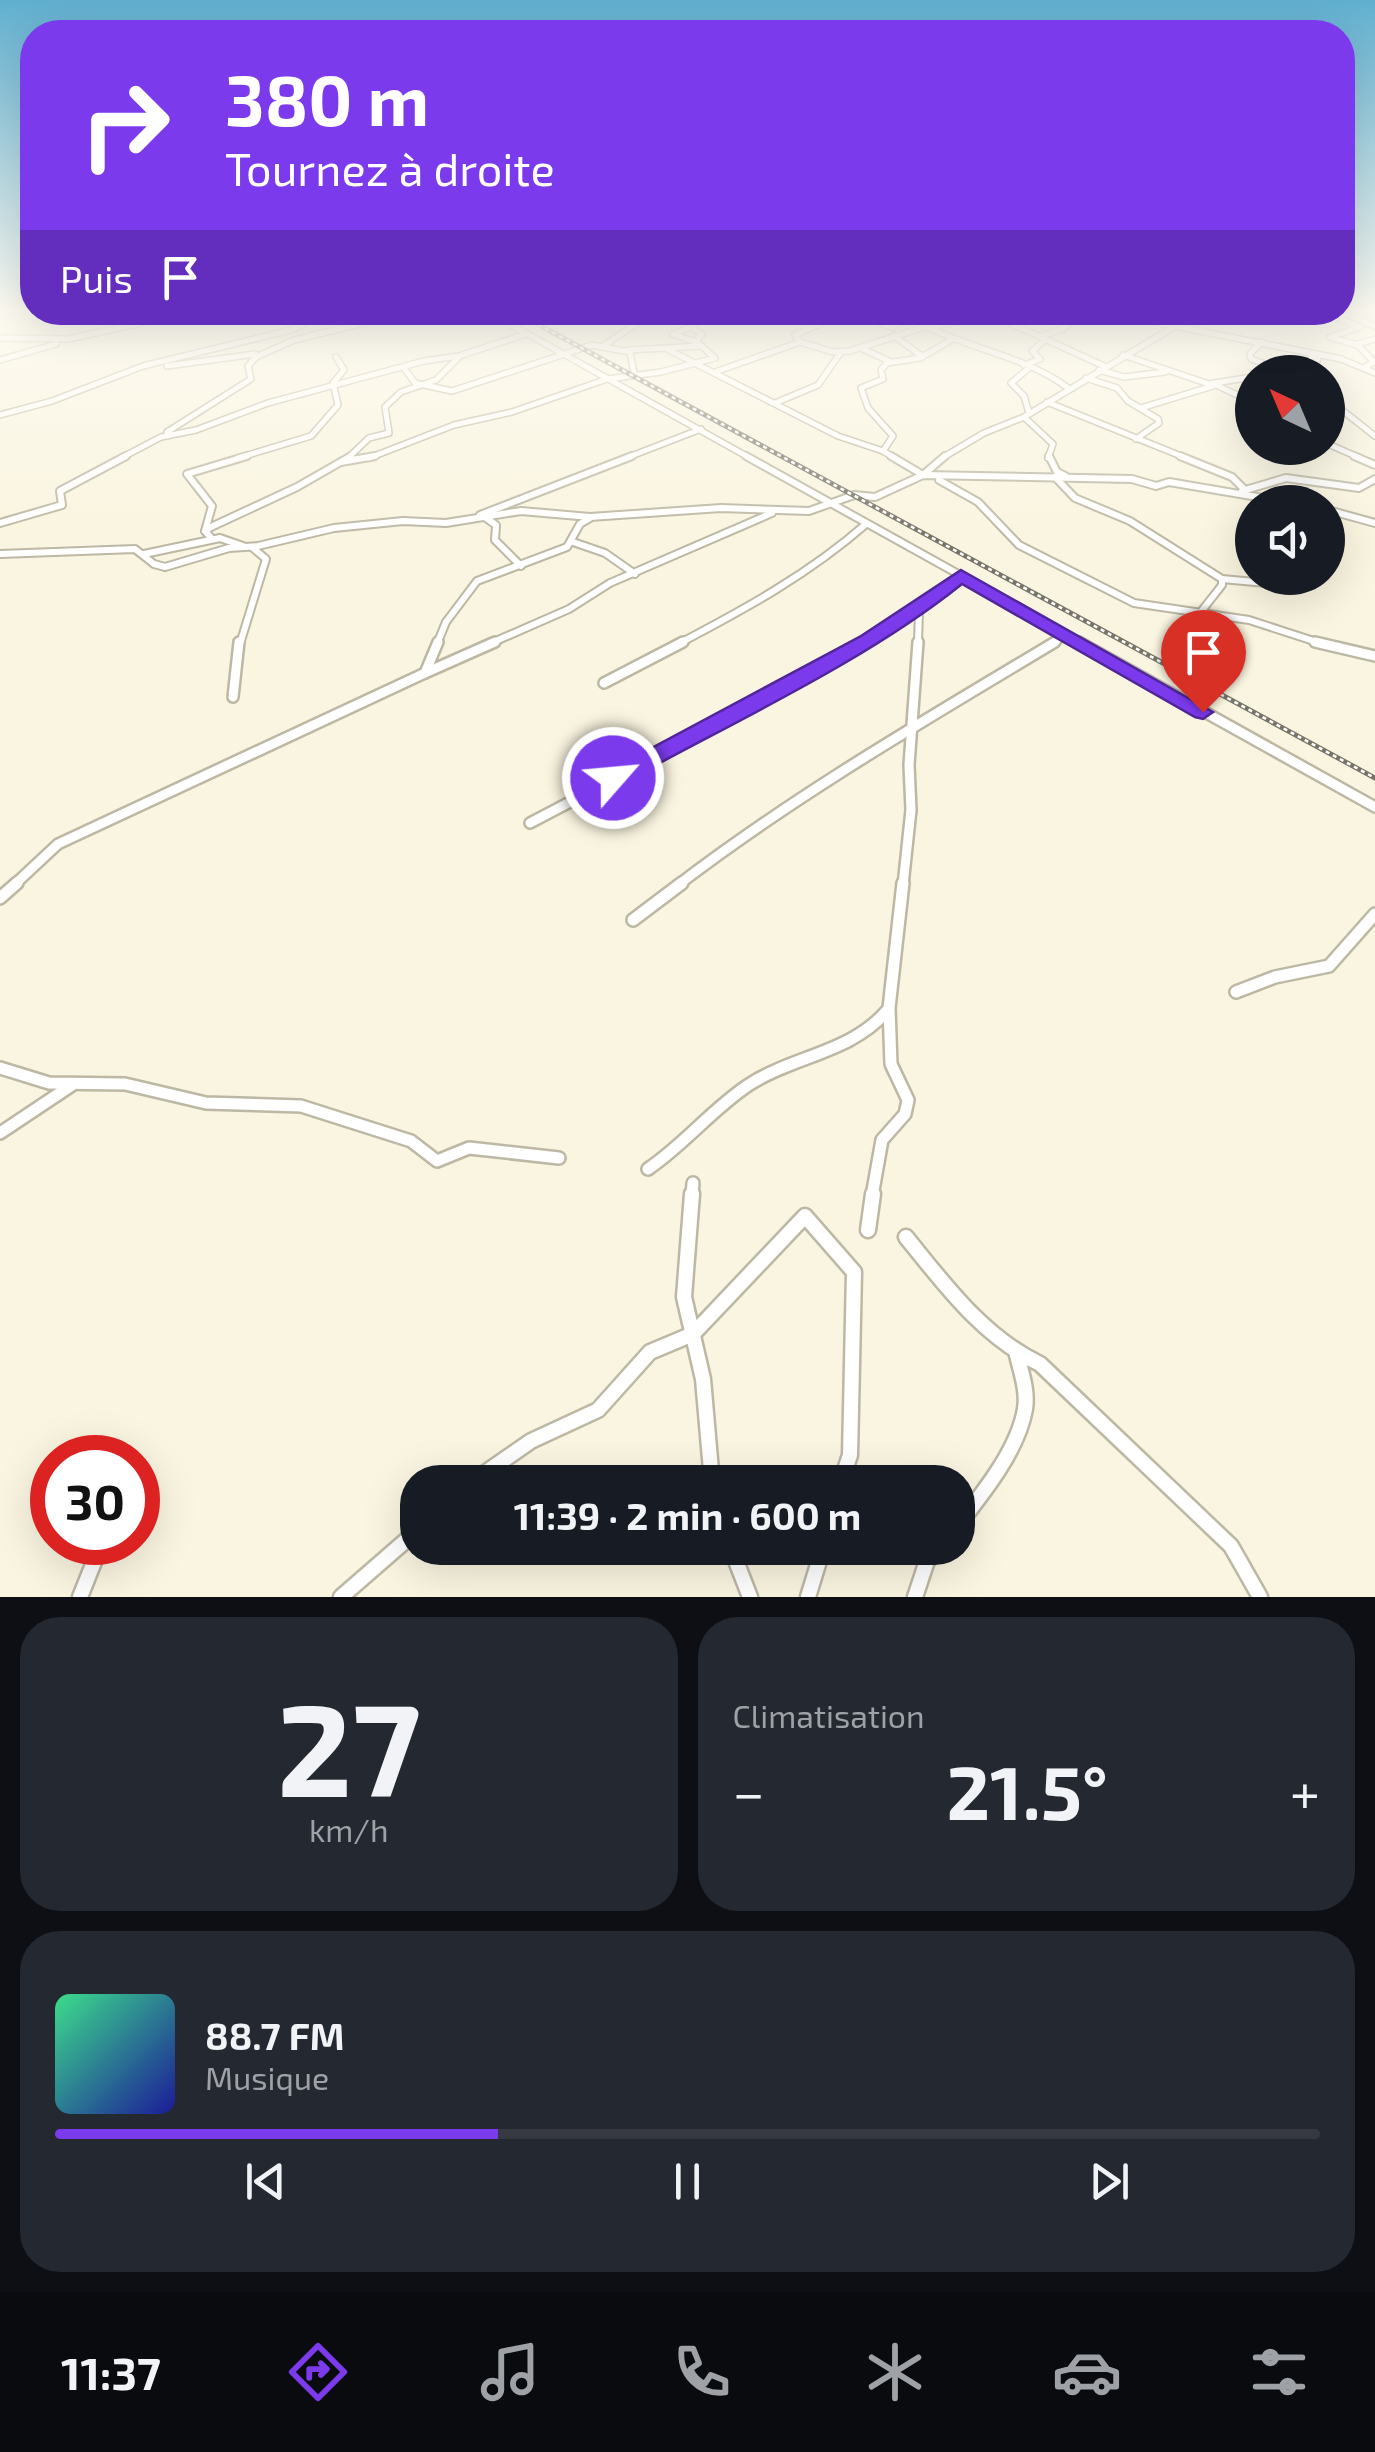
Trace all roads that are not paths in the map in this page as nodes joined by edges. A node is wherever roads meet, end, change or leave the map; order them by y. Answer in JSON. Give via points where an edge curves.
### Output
{"nodes":[{"id":1,"x":79,"y":388,"type":"edge"},
{"id":2,"x":229,"y":388,"type":"edge"},
{"id":3,"x":334,"y":388,"type":"joint"},
{"id":4,"x":416,"y":388,"type":"edge"},
{"id":5,"x":582,"y":388,"type":"edge"},
{"id":6,"x":623,"y":388,"type":"edge"},
{"id":7,"x":744,"y":388,"type":"edge"},
{"id":8,"x":812,"y":388,"type":"edge"},
{"id":9,"x":864,"y":388,"type":"edge"},
{"id":10,"x":1015,"y":388,"type":"edge"},
{"id":11,"x":1068,"y":388,"type":"edge"},
{"id":12,"x":1116,"y":388,"type":"edge"},
{"id":13,"x":1211,"y":388,"type":"edge"},
{"id":14,"x":1047,"y":402,"type":"junction"},
{"id":15,"x":774,"y":404,"type":"junction"},
{"id":16,"x":1141,"y":408,"type":"junction"},
{"id":17,"x":1345,"y":412,"type":"edge"},
{"id":18,"x":0,"y":415,"type":"edge"},
{"id":19,"x":1026,"y":415,"type":"junction"},
{"id":20,"x":701,"y":428,"type":"junction"},
{"id":21,"x":1375,"y":436,"type":"edge"},
{"id":22,"x":161,"y":437,"type":"junction"},
{"id":23,"x":1136,"y":439,"type":"junction"},
{"id":24,"x":883,"y":450,"type":"junction"},
{"id":25,"x":1345,"y":452,"type":"edge"},
{"id":26,"x":341,"y":462,"type":"junction"},
{"id":27,"x":1375,"y":465,"type":"edge"},
{"id":28,"x":928,"y":475,"type":"junction"},
{"id":29,"x":1068,"y":476,"type":"junction"},
{"id":30,"x":1055,"y":477,"type":"junction"},
{"id":31,"x":1375,"y":478,"type":"edge"},
{"id":32,"x":1238,"y":485,"type":"edge"},
{"id":33,"x":1253,"y":485,"type":"edge"},
{"id":34,"x":1235,"y":490,"type":"edge"},
{"id":35,"x":832,"y":503,"type":"junction"},
{"id":36,"x":777,"y":511,"type":"junction"},
{"id":37,"x":1345,"y":515,"type":"edge"},
{"id":38,"x":590,"y":517,"type":"junction"},
{"id":39,"x":486,"y":518,"type":"junction"},
{"id":40,"x":463,"y":521,"type":"junction"},
{"id":41,"x":1375,"y":523,"type":"edge"},
{"id":42,"x":0,"y":524,"type":"edge"},
{"id":43,"x":866,"y":524,"type":"junction"},
{"id":44,"x":205,"y":531,"type":"junction"},
{"id":45,"x":212,"y":539,"type":"junction"},
{"id":46,"x":577,"y":541,"type":"junction"},
{"id":47,"x":247,"y":546,"type":"junction"},
{"id":48,"x":0,"y":554,"type":"edge"},
{"id":49,"x":144,"y":554,"type":"junction"},
{"id":50,"x":520,"y":566,"type":"junction"},
{"id":51,"x":636,"y":574,"type":"junction"},
{"id":52,"x":961,"y":576,"type":"junction"},
{"id":53,"x":1222,"y":579,"type":"junction"},
{"id":54,"x":1235,"y":580,"type":"edge"},
{"id":55,"x":919,"y":609,"type":"junction"},
{"id":56,"x":1200,"y":613,"type":"junction"},
{"id":57,"x":1065,"y":636,"type":"junction"},
{"id":58,"x":1375,"y":656,"type":"edge"},
{"id":59,"x":426,"y":673,"type":"junction"},
{"id":60,"x":604,"y":683,"type":"dead end"},
{"id":61,"x":233,"y":697,"type":"dead end"},
{"id":62,"x":914,"y":730,"type":"junction"},
{"id":63,"x":1375,"y":807,"type":"edge"},
{"id":64,"x":530,"y":823,"type":"dead end"},
{"id":65,"x":0,"y":898,"type":"edge"},
{"id":66,"x":1375,"y":914,"type":"edge"},
{"id":67,"x":633,"y":920,"type":"dead end"},
{"id":68,"x":1236,"y":992,"type":"dead end"},
{"id":69,"x":889,"y":1008,"type":"junction"},
{"id":70,"x":0,"y":1068,"type":"edge"},
{"id":71,"x":74,"y":1084,"type":"junction"},
{"id":72,"x":0,"y":1134,"type":"edge"},
{"id":73,"x":559,"y":1158,"type":"dead end"},
{"id":74,"x":648,"y":1169,"type":"dead end"},
{"id":75,"x":693,"y":1183,"type":"dead end"},
{"id":76,"x":868,"y":1230,"type":"dead end"},
{"id":77,"x":906,"y":1237,"type":"dead end"},
{"id":78,"x":693,"y":1334,"type":"junction"},
{"id":79,"x":1017,"y":1356,"type":"junction"},
{"id":80,"x":496,"y":1465,"type":"edge"},
{"id":81,"x":711,"y":1465,"type":"edge"},
{"id":82,"x":847,"y":1465,"type":"edge"},
{"id":83,"x":975,"y":1504,"type":"edge"},
{"id":84,"x":400,"y":1546,"type":"edge"},
{"id":85,"x":93,"y":1565,"type":"edge"},
{"id":86,"x":738,"y":1565,"type":"edge"},
{"id":87,"x":817,"y":1565,"type":"edge"},
{"id":88,"x":926,"y":1565,"type":"edge"},
{"id":89,"x":80,"y":1597,"type":"edge"},
{"id":90,"x":341,"y":1597,"type":"edge"},
{"id":91,"x":750,"y":1597,"type":"edge"},
{"id":92,"x":808,"y":1597,"type":"edge"},
{"id":93,"x":914,"y":1597,"type":"edge"},
{"id":94,"x":1260,"y":1597,"type":"edge"}],
"edges":[{"from":1,"to":18,"type":"street"},
{"from":2,"to":22,"type":"street"},
{"from":3,"to":22,"type":"street"},
{"from":3,"to":44,"type":"street","via":[[338,405],[315,434],[187,474],[212,506]]},
{"from":4,"to":26,"type":"street","via":[[385,407],[390,433],[370,438]]},
{"from":5,"to":26,"type":"street"},
{"from":6,"to":20,"type":"street"},
{"from":7,"to":15,"type":"street"},
{"from":8,"to":15,"type":"street"},
{"from":9,"to":24,"type":"street","via":[[860,394],[893,436]]},
{"from":10,"to":19,"type":"street","via":[[1024,396]]},
{"from":11,"to":14,"type":"street"},
{"from":12,"to":16,"type":"street"},
{"from":13,"to":16,"type":"street"},
{"from":14,"to":19,"type":"street"},
{"from":14,"to":23,"type":"street"},
{"from":15,"to":24,"type":"street"},
{"from":16,"to":23,"type":"street","via":[[1159,423]]},
{"from":17,"to":21,"type":"street"},
{"from":19,"to":28,"type":"street","via":[[982,432],[940,459]]},
{"from":19,"to":29,"type":"street","via":[[1053,444],[1048,458]]},
{"from":20,"to":35,"type":"street"},
{"from":20,"to":40,"type":"street"},
{"from":22,"to":42,"type":"street","via":[[60,491],[62,505]]},
{"from":23,"to":32,"type":"street"},
{"from":24,"to":28,"type":"street"},
{"from":25,"to":27,"type":"street"},
{"from":26,"to":44,"type":"street"},
{"from":28,"to":30,"type":"street"},
{"from":28,"to":35,"type":"street","via":[[875,496]]},
{"from":28,"to":56,"type":"street","via":[[978,502],[1019,545],[1134,602]]},
{"from":29,"to":30,"type":"street"},
{"from":29,"to":34,"type":"street"},
{"from":30,"to":53,"type":"street","via":[[1074,498],[1130,521]]},
{"from":31,"to":33,"type":"street","via":[[1359,488],[1312,477],[1266,478]]},
{"from":35,"to":36,"type":"street"},
{"from":35,"to":43,"type":"street"},
{"from":36,"to":38,"type":"street"},
{"from":36,"to":51,"type":"street"},
{"from":37,"to":41,"type":"street"},
{"from":38,"to":39,"type":"street","via":[[521,511]]},
{"from":38,"to":46,"type":"street","via":[[580,524]]},
{"from":39,"to":40,"type":"street"},
{"from":39,"to":50,"type":"street","via":[[496,525],[495,540]]},
{"from":40,"to":47,"type":"street","via":[[334,528]]},
{"from":43,"to":52,"type":"street"},
{"from":43,"to":60,"type":"street","via":[[769,597]]},
{"from":44,"to":45,"type":"street"},
{"from":45,"to":47,"type":"street"},
{"from":45,"to":49,"type":"street"},
{"from":46,"to":50,"type":"street"},
{"from":46,"to":51,"type":"street"},
{"from":47,"to":49,"type":"street","via":[[165,567]]},
{"from":47,"to":61,"type":"street","via":[[266,559],[239,640]]},
{"from":48,"to":49,"type":"street"},
{"from":50,"to":59,"type":"street","via":[[476,581],[446,622]]},
{"from":51,"to":59,"type":"street"},
{"from":52,"to":55,"type":"street"},
{"from":52,"to":57,"type":"street"},
{"from":53,"to":54,"type":"street"},
{"from":53,"to":56,"type":"street"},
{"from":55,"to":62,"type":"street"},
{"from":55,"to":64,"type":"street"},
{"from":56,"to":58,"type":"street","via":[[1267,624]]},
{"from":57,"to":62,"type":"street"},
{"from":57,"to":63,"type":"street"},
{"from":59,"to":65,"type":"street","via":[[58,844]]},
{"from":62,"to":67,"type":"street","via":[[733,842]]},
{"from":62,"to":69,"type":"street"},
{"from":66,"to":68,"type":"street","via":[[1328,966]]},
{"from":69,"to":74,"type":"street","via":[[868,1033],[764,1076]]},
{"from":69,"to":76,"type":"street","via":[[892,1064],[908,1100],[905,1114],[882,1140]]},
{"from":70,"to":71,"type":"street"},
{"from":71,"to":72,"type":"street"},
{"from":71,"to":73,"type":"street","via":[[125,1084],[206,1103],[301,1106],[411,1141],[437,1161],[469,1148]]},
{"from":75,"to":78,"type":"street","via":[[684,1298]]},
{"from":77,"to":79,"type":"street"},
{"from":78,"to":80,"type":"street","via":[[650,1352],[598,1410]]},
{"from":78,"to":81,"type":"street"},
{"from":78,"to":82,"type":"street","via":[[805,1216],[854,1272]]},
{"from":79,"to":83,"type":"street","via":[[1024,1413]]},
{"from":79,"to":94,"type":"street","via":[[1040,1364],[1231,1546]]},
{"from":84,"to":90,"type":"street"},
{"from":85,"to":89,"type":"street"},
{"from":86,"to":91,"type":"street"},
{"from":87,"to":92,"type":"street"},
{"from":88,"to":93,"type":"street"}]}
